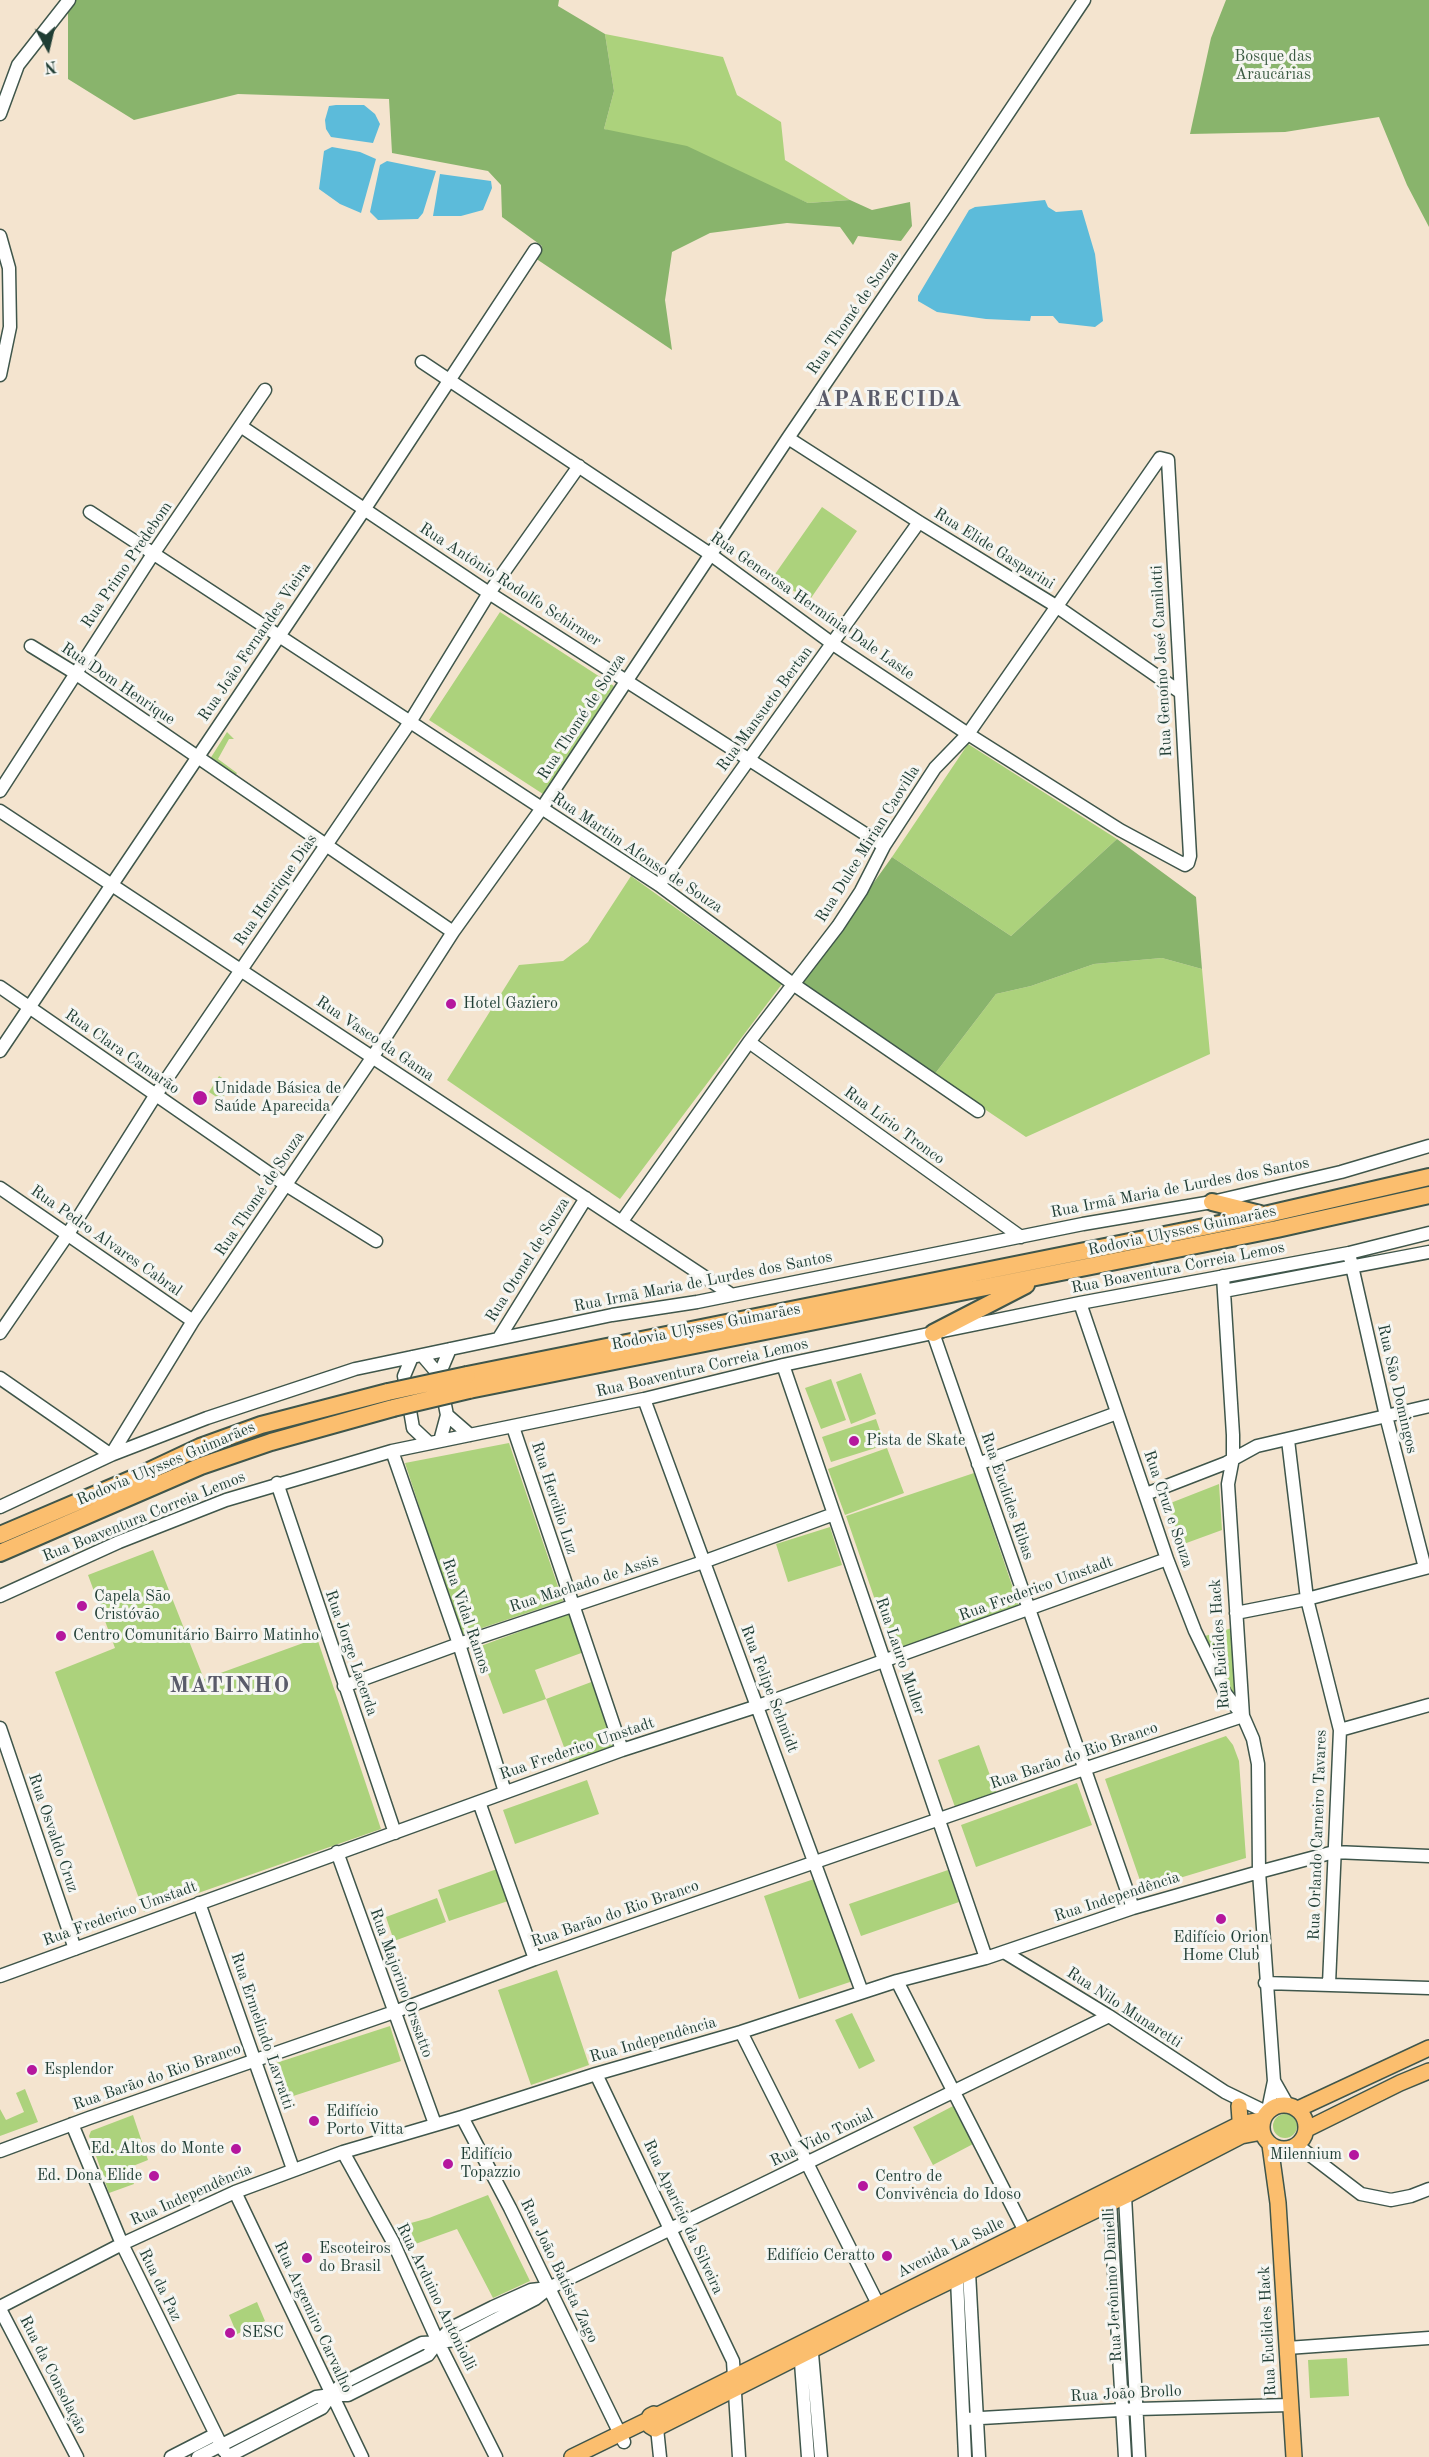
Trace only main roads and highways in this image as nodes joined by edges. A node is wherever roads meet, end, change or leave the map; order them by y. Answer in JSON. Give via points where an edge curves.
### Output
{"nodes":[{"id":1,"x":1429,"y":1177,"type":"edge"},
{"id":2,"x":1429,"y":1195,"type":"edge"},
{"id":3,"x":1212,"y":1202,"type":"road end"},
{"id":4,"x":1264,"y":1215,"type":"junction"},
{"id":5,"x":1042,"y":1276,"type":"junction"},
{"id":6,"x":933,"y":1333,"type":"road end"},
{"id":7,"x":468,"y":1383,"type":"junction"},
{"id":8,"x":391,"y":1400,"type":"junction"},
{"id":9,"x":0,"y":1535,"type":"edge"},
{"id":10,"x":0,"y":1553,"type":"edge"},
{"id":11,"x":1429,"y":2048,"type":"edge"},
{"id":12,"x":1392,"y":2066,"type":"junction"},
{"id":13,"x":1429,"y":2071,"type":"edge"},
{"id":14,"x":1400,"y":2083,"type":"junction"},
{"id":15,"x":1239,"y":2106,"type":"road end"},
{"id":16,"x":1292,"y":2107,"type":"junction"},
{"id":17,"x":1265,"y":2123,"type":"junction"},
{"id":18,"x":1307,"y":2129,"type":"junction"},
{"id":19,"x":1240,"y":2130,"type":"junction"},
{"id":20,"x":1292,"y":2147,"type":"junction"},
{"id":21,"x":1278,"y":2203,"type":"junction"},
{"id":22,"x":622,"y":2437,"type":"junction"},
{"id":23,"x":572,"y":2457,"type":"edge"},
{"id":24,"x":594,"y":2457,"type":"edge"},
{"id":25,"x":1293,"y":2457,"type":"edge"}],
"edges":[{"from":1,"to":4,"type":"highway","name":"Rodovia Ulysses Guimarães"},
{"from":2,"to":5,"type":"highway","name":"Rodovia Ulysses Guimarães"},
{"from":3,"to":4,"type":"highway"},
{"from":4,"to":7,"type":"highway","name":"Rodovia Ulysses Guimarães"},
{"from":5,"to":6,"type":"highway"},
{"from":5,"to":7,"type":"highway","name":"Rodovia Ulysses Guimarães"},
{"from":7,"to":8,"type":"highway","name":"Rodovia Ulysses Guimarães","bridge":true},
{"from":8,"to":9,"type":"highway","name":"Rodovia Ulysses Guimarães","via":[[261,1425],[200,1447]]},
{"from":8,"to":10,"type":"highway","name":"Rodovia Ulysses Guimarães","via":[[201,1466]]},
{"from":11,"to":12,"type":"main road"},
{"from":12,"to":14,"type":"main road"},
{"from":12,"to":16,"type":"main road"},
{"from":13,"to":14,"type":"main road"},
{"from":14,"to":18,"type":"main road"},
{"from":15,"to":19,"type":"main road"},
{"from":16,"to":17,"type":"main road","via":[[1276,2106]]},
{"from":16,"to":18,"type":"main road","via":[[1305,2118]]},
{"from":17,"to":19,"type":"main road","name":"Avenida La Salle"},
{"from":17,"to":20,"type":"main road","via":[[1279,2149]]},
{"from":17,"to":21,"type":"main road","name":"Rua Euclides Hack"},
{"from":18,"to":20,"type":"main road"},
{"from":19,"to":22,"type":"main road","name":"Avenida La Salle"},
{"from":20,"to":21,"type":"main road","name":"Rua Euclides Hack","via":[[1281,2167]]},
{"from":21,"to":25,"type":"main road","name":"Rua Euclides Hack"},
{"from":22,"to":23,"type":"main road","name":"Avenida La Salle"},
{"from":22,"to":24,"type":"main road","name":"Avenida La Salle"}]}
